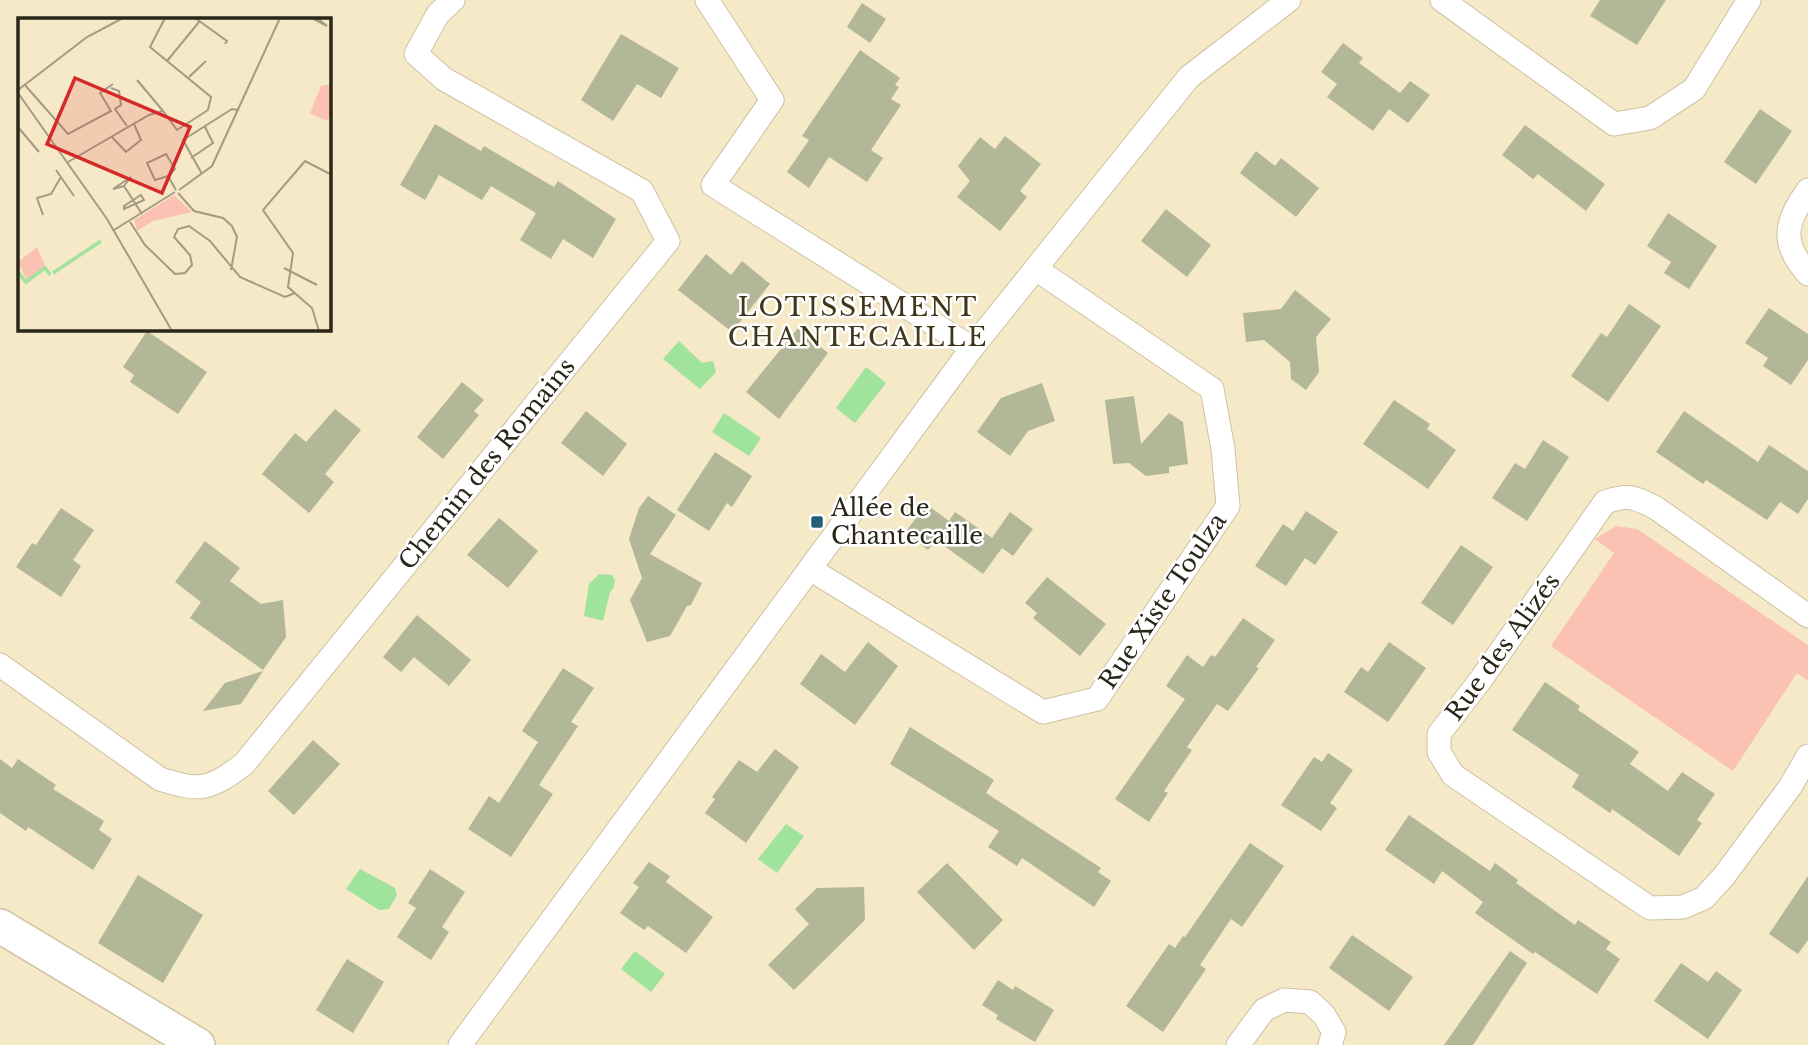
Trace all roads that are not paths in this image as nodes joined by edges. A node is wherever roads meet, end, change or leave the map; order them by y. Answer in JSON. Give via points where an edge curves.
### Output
{"nodes":[{"id":1,"x":453,"y":0,"type":"edge"},
{"id":2,"x":707,"y":0,"type":"edge"},
{"id":3,"x":1289,"y":0,"type":"edge"},
{"id":4,"x":1442,"y":0,"type":"edge"},
{"id":5,"x":1749,"y":0,"type":"edge"},
{"id":6,"x":1808,"y":190,"type":"edge"},
{"id":7,"x":1036,"y":269,"type":"junction"},
{"id":8,"x":1808,"y":274,"type":"edge"},
{"id":9,"x":972,"y":348,"type":"junction"},
{"id":10,"x":810,"y":569,"type":"junction"},
{"id":11,"x":1808,"y":617,"type":"edge"},
{"id":12,"x":0,"y":665,"type":"edge"},
{"id":13,"x":1808,"y":756,"type":"edge"},
{"id":14,"x":1799,"y":793,"type":"edge"},
{"id":15,"x":0,"y":926,"type":"edge"},
{"id":16,"x":198,"y":1045,"type":"edge"},
{"id":17,"x":460,"y":1045,"type":"edge"},
{"id":18,"x":1238,"y":1045,"type":"edge"},
{"id":19,"x":1330,"y":1045,"type":"edge"}],
"edges":[{"from":1,"to":12,"type":"street","name":"Chemin des Romains","via":[[438,14],[416,54],[444,79],[642,191],[668,241],[244,765],[218,784],[190,788],[160,779]]},
{"from":2,"to":9,"type":"street","via":[[772,100],[713,185]]},
{"from":3,"to":7,"type":"street","via":[[1189,77]]},
{"from":4,"to":5,"type":"street","via":[[1614,124],[1650,118],[1694,89]]},
{"from":6,"to":8,"type":"street","via":[[1789,222],[1788,241]]},
{"from":7,"to":9,"type":"street"},
{"from":7,"to":10,"type":"street","name":"Rue Xiste Toulza","via":[[1212,389],[1223,449],[1228,506],[1097,699],[1043,712]]},
{"from":9,"to":10,"type":"street"},
{"from":10,"to":17,"type":"street"},
{"from":11,"to":14,"type":"street","name":"Rue des Alizés","via":[[1656,508],[1622,496],[1605,502],[1439,734],[1439,752],[1453,775],[1650,908],[1683,907],[1704,898]]},
{"from":13,"to":14,"type":"street","name":"Rue des Alizés"},
{"from":15,"to":16,"type":"main road"},
{"from":18,"to":19,"type":"street","via":[[1264,1010],[1284,1000],[1310,1002],[1324,1015],[1334,1032]]}]}
